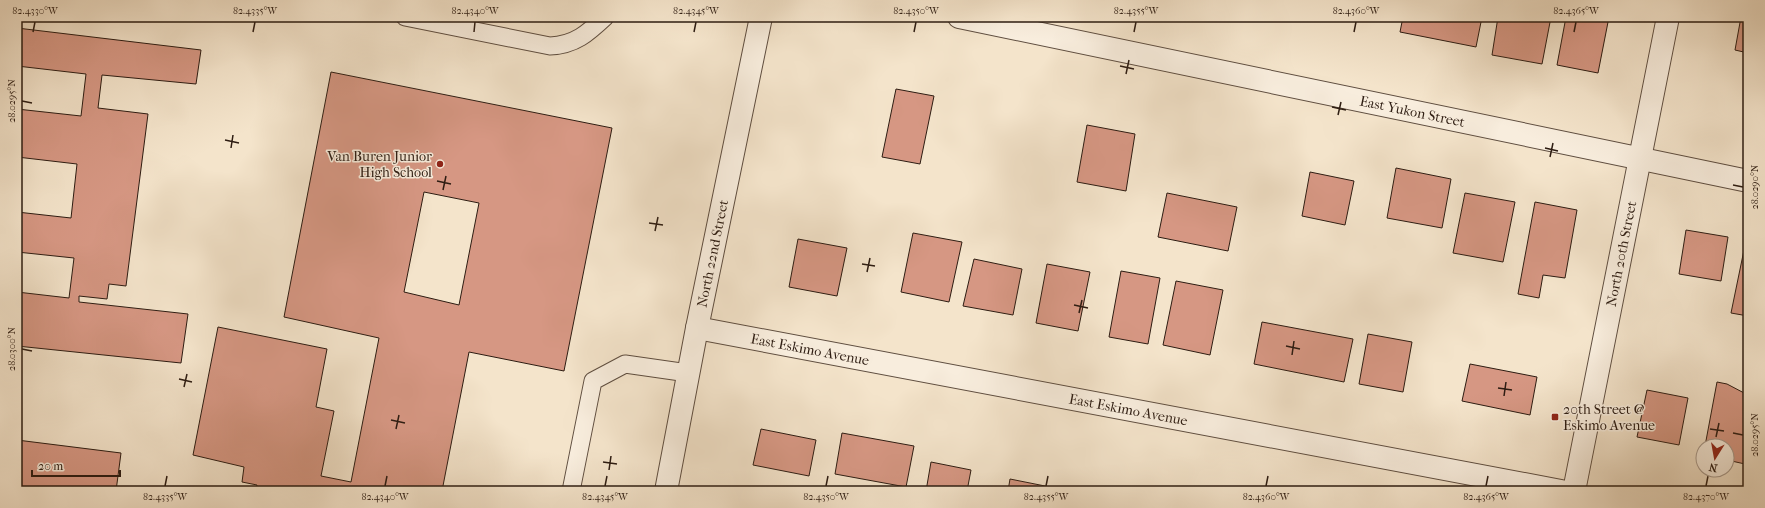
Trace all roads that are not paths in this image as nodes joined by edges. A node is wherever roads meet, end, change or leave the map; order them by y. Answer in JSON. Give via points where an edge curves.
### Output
{"nodes":[{"id":1,"x":405,"y":17,"type":"edge"},
{"id":2,"x":605,"y":17,"type":"edge"},
{"id":3,"x":761,"y":17,"type":"edge"},
{"id":4,"x":959,"y":17,"type":"edge"},
{"id":5,"x":1668,"y":17,"type":"edge"},
{"id":6,"x":1639,"y":159,"type":"junction"},
{"id":7,"x":1748,"y":181,"type":"edge"},
{"id":8,"x":697,"y":328,"type":"junction"},
{"id":9,"x":688,"y":374,"type":"junction"},
{"id":10,"x":571,"y":491,"type":"edge"},
{"id":11,"x":666,"y":491,"type":"edge"},
{"id":12,"x":1561,"y":491,"type":"edge"},
{"id":13,"x":1574,"y":491,"type":"edge"}],
"edges":[{"from":1,"to":2,"type":"lane","via":[[550,46],[563,46],[575,41]]},
{"from":3,"to":8,"type":"street","name":"North 22nd Street"},
{"from":4,"to":6,"type":"street","name":"East Yukon Street"},
{"from":5,"to":6,"type":"street","name":"North 20th Street"},
{"from":6,"to":7,"type":"street","name":"East Yukon Street"},
{"from":6,"to":13,"type":"street","name":"North 20th Street"},
{"from":8,"to":9,"type":"street","name":"North 22nd Street"},
{"from":8,"to":12,"type":"street","name":"East Eskimo Avenue"},
{"from":9,"to":10,"type":"lane","via":[[625,364],[593,381]]},
{"from":9,"to":11,"type":"street","name":"North 22nd Street"}]}
